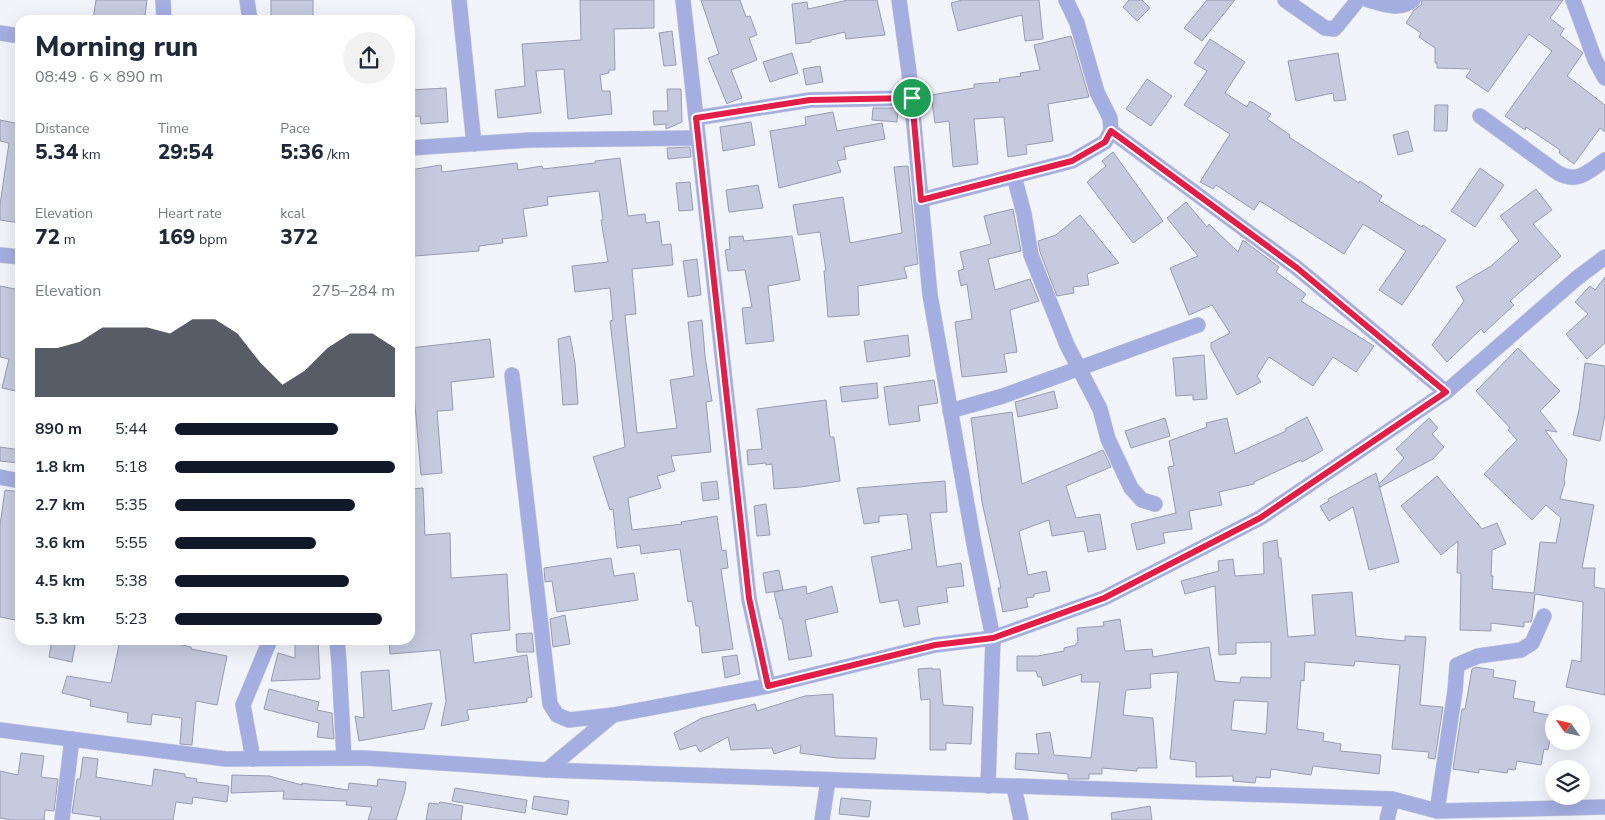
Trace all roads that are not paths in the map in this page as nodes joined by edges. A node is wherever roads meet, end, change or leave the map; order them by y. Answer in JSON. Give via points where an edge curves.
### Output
{"nodes":[{"id":1,"x":163,"y":0,"type":"edge"},
{"id":2,"x":247,"y":0,"type":"edge"},
{"id":3,"x":459,"y":0,"type":"edge"},
{"id":4,"x":683,"y":0,"type":"edge"},
{"id":5,"x":899,"y":0,"type":"edge"},
{"id":6,"x":1066,"y":0,"type":"edge"},
{"id":7,"x":1285,"y":0,"type":"edge"},
{"id":8,"x":1358,"y":0,"type":"edge"},
{"id":9,"x":1368,"y":0,"type":"edge"},
{"id":10,"x":1412,"y":0,"type":"edge"},
{"id":11,"x":1589,"y":0,"type":"edge"},
{"id":12,"x":1575,"y":5,"type":"edge"},
{"id":13,"x":164,"y":15,"type":"edge"},
{"id":14,"x":249,"y":15,"type":"edge"},
{"id":15,"x":0,"y":33,"type":"edge"},
{"id":16,"x":15,"y":35,"type":"edge"},
{"id":17,"x":1605,"y":78,"type":"edge"},
{"id":18,"x":912,"y":98,"type":"junction"},
{"id":19,"x":1480,"y":116,"type":"dead end"},
{"id":20,"x":696,"y":118,"type":"junction"},
{"id":21,"x":1111,"y":131,"type":"junction"},
{"id":22,"x":698,"y":138,"type":"junction"},
{"id":23,"x":474,"y":144,"type":"junction"},
{"id":24,"x":415,"y":148,"type":"edge"},
{"id":25,"x":1605,"y":160,"type":"edge"},
{"id":26,"x":1014,"y":176,"type":"junction"},
{"id":27,"x":921,"y":200,"type":"junction"},
{"id":28,"x":0,"y":255,"type":"edge"},
{"id":29,"x":15,"y":256,"type":"edge"},
{"id":30,"x":1605,"y":257,"type":"edge"},
{"id":31,"x":1198,"y":325,"type":"dead end"},
{"id":32,"x":1080,"y":368,"type":"junction"},
{"id":33,"x":512,"y":375,"type":"dead end"},
{"id":34,"x":1446,"y":392,"type":"junction"},
{"id":35,"x":950,"y":411,"type":"junction"},
{"id":36,"x":0,"y":478,"type":"edge"},
{"id":37,"x":15,"y":480,"type":"edge"},
{"id":38,"x":1155,"y":504,"type":"dead end"},
{"id":39,"x":1544,"y":616,"type":"dead end"},
{"id":40,"x":993,"y":638,"type":"junction"},
{"id":41,"x":268,"y":645,"type":"edge"},
{"id":42,"x":338,"y":645,"type":"edge"},
{"id":43,"x":768,"y":686,"type":"junction"},
{"id":44,"x":613,"y":714,"type":"junction"},
{"id":45,"x":0,"y":730,"type":"edge"},
{"id":46,"x":72,"y":739,"type":"junction"},
{"id":47,"x":344,"y":758,"type":"junction"},
{"id":48,"x":253,"y":759,"type":"junction"},
{"id":49,"x":547,"y":770,"type":"junction"},
{"id":50,"x":828,"y":780,"type":"junction"},
{"id":51,"x":988,"y":786,"type":"junction"},
{"id":52,"x":1014,"y":787,"type":"junction"},
{"id":53,"x":1392,"y":799,"type":"junction"},
{"id":54,"x":1605,"y":808,"type":"edge"},
{"id":55,"x":1437,"y":811,"type":"junction"},
{"id":56,"x":62,"y":820,"type":"edge"},
{"id":57,"x":822,"y":820,"type":"edge"},
{"id":58,"x":1020,"y":820,"type":"edge"},
{"id":59,"x":1386,"y":820,"type":"edge"}],
"edges":[{"from":1,"to":13,"type":"street"},
{"from":2,"to":14,"type":"street"},
{"from":3,"to":23,"type":"street"},
{"from":4,"to":20,"type":"street"},
{"from":5,"to":18,"type":"street"},
{"from":6,"to":21,"type":"street","via":[[1077,23],[1097,92],[1110,118]]},
{"from":7,"to":8,"type":"street","via":[[1330,29],[1337,26]]},
{"from":9,"to":10,"type":"street","via":[[1394,6],[1403,6]]},
{"from":11,"to":12,"type":"street"},
{"from":12,"to":17,"type":"street"},
{"from":15,"to":16,"type":"street"},
{"from":18,"to":20,"type":"street","via":[[810,100]]},
{"from":18,"to":27,"type":"street"},
{"from":19,"to":25,"type":"street","via":[[1567,178],[1582,175]]},
{"from":20,"to":22,"type":"street"},
{"from":21,"to":26,"type":"street","via":[[1105,142],[1072,161]]},
{"from":21,"to":34,"type":"street","via":[[1297,268]]},
{"from":22,"to":23,"type":"street"},
{"from":22,"to":43,"type":"street","via":[[749,598]]},
{"from":23,"to":24,"type":"street"},
{"from":26,"to":27,"type":"street"},
{"from":26,"to":32,"type":"street","via":[[1030,255]]},
{"from":27,"to":35,"type":"street","via":[[930,295]]},
{"from":28,"to":29,"type":"street"},
{"from":30,"to":34,"type":"street"},
{"from":31,"to":32,"type":"street"},
{"from":32,"to":35,"type":"street"},
{"from":32,"to":38,"type":"street","via":[[1131,488],[1142,500]]},
{"from":33,"to":44,"type":"street","via":[[550,704],[557,715],[569,720]]},
{"from":34,"to":40,"type":"street","via":[[1260,518],[1104,598]]},
{"from":35,"to":40,"type":"street"},
{"from":36,"to":37,"type":"street"},
{"from":39,"to":55,"type":"street","via":[[1532,643],[1521,650],[1478,656],[1457,665]]},
{"from":40,"to":43,"type":"street","via":[[935,645]]},
{"from":40,"to":51,"type":"street"},
{"from":41,"to":48,"type":"street","via":[[243,705]]},
{"from":42,"to":47,"type":"street"},
{"from":43,"to":44,"type":"street"},
{"from":44,"to":49,"type":"street"},
{"from":45,"to":46,"type":"street"},
{"from":46,"to":48,"type":"street","via":[[226,759]]},
{"from":46,"to":56,"type":"street"},
{"from":47,"to":48,"type":"street"},
{"from":47,"to":49,"type":"street"},
{"from":49,"to":50,"type":"street"},
{"from":50,"to":51,"type":"street"},
{"from":50,"to":57,"type":"street"},
{"from":51,"to":52,"type":"street"},
{"from":52,"to":53,"type":"street"},
{"from":52,"to":58,"type":"street"},
{"from":53,"to":55,"type":"street"},
{"from":53,"to":59,"type":"street"},
{"from":54,"to":55,"type":"street"}]}
